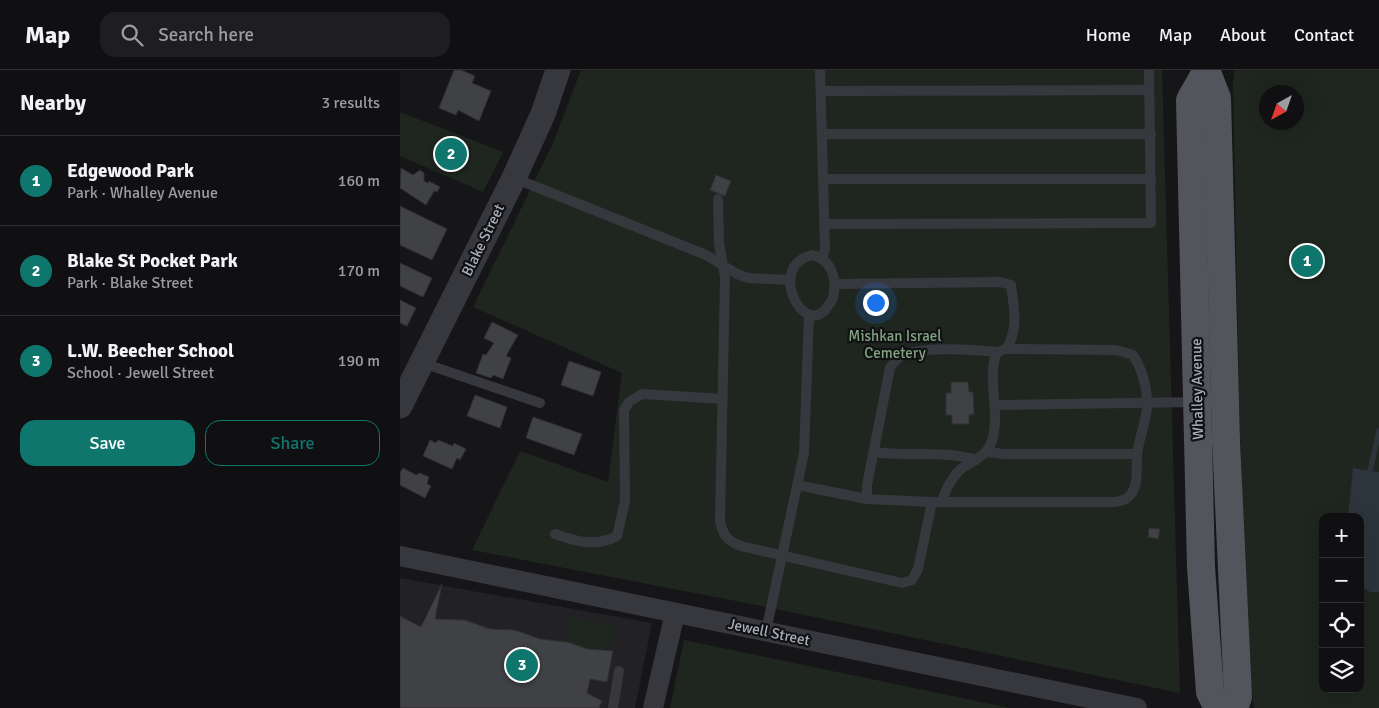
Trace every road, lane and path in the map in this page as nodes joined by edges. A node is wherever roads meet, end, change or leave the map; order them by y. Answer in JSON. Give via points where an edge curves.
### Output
{"nodes":[{"id":1,"x":558,"y":70,"type":"edge"},
{"id":2,"x":820,"y":70,"type":"edge"},
{"id":3,"x":1149,"y":70,"type":"edge"},
{"id":4,"x":1206,"y":71,"type":"edge"},
{"id":5,"x":1150,"y":90,"type":"junction"},
{"id":6,"x":822,"y":91,"type":"junction"},
{"id":7,"x":823,"y":134,"type":"junction"},
{"id":8,"x":1150,"y":134,"type":"junction"},
{"id":9,"x":514,"y":178,"type":"junction"},
{"id":10,"x":825,"y":179,"type":"junction"},
{"id":11,"x":1151,"y":179,"type":"junction"},
{"id":12,"x":718,"y":199,"type":"dead end"},
{"id":13,"x":825,"y":224,"type":"junction"},
{"id":14,"x":822,"y":257,"type":"junction"},
{"id":15,"x":725,"y":265,"type":"junction"},
{"id":16,"x":791,"y":280,"type":"junction"},
{"id":17,"x":835,"y":284,"type":"junction"},
{"id":18,"x":809,"y":314,"type":"junction"},
{"id":19,"x":1002,"y":351,"type":"junction"},
{"id":20,"x":422,"y":362,"type":"junction"},
{"id":21,"x":723,"y":399,"type":"junction"},
{"id":22,"x":1198,"y":402,"type":"junction"},
{"id":23,"x":540,"y":403,"type":"dead end"},
{"id":24,"x":1147,"y":403,"type":"junction"},
{"id":25,"x":995,"y":405,"type":"junction"},
{"id":26,"x":400,"y":406,"type":"edge"},
{"id":27,"x":874,"y":452,"type":"junction"},
{"id":28,"x":987,"y":452,"type":"junction"},
{"id":29,"x":1137,"y":454,"type":"junction"},
{"id":30,"x":976,"y":460,"type":"junction"},
{"id":31,"x":797,"y":485,"type":"junction"},
{"id":32,"x":867,"y":499,"type":"junction"},
{"id":33,"x":936,"y":502,"type":"junction"},
{"id":34,"x":556,"y":534,"type":"dead end"},
{"id":35,"x":783,"y":555,"type":"junction"},
{"id":36,"x":400,"y":556,"type":"edge"},
{"id":37,"x":675,"y":613,"type":"junction"},
{"id":38,"x":766,"y":631,"type":"junction"},
{"id":39,"x":619,"y":671,"type":"dead end"},
{"id":40,"x":613,"y":708,"type":"edge"},
{"id":41,"x":653,"y":708,"type":"edge"},
{"id":42,"x":1138,"y":708,"type":"edge"},
{"id":43,"x":1218,"y":708,"type":"edge"},
{"id":44,"x":1234,"y":708,"type":"edge"}],
"edges":[{"from":1,"to":9,"type":"street","name":"Blake Street","via":[[543,114]]},
{"from":2,"to":6,"type":"lane"},
{"from":3,"to":5,"type":"lane"},
{"from":4,"to":22,"type":"main road","name":"Whalley Avenue","via":[[1190,100]]},
{"from":4,"to":44,"type":"main road","name":"Whalley Avenue","via":[[1217,98],[1226,441],[1238,697]]},
{"from":5,"to":6,"type":"lane"},
{"from":5,"to":8,"type":"lane"},
{"from":6,"to":7,"type":"lane"},
{"from":7,"to":8,"type":"lane"},
{"from":7,"to":10,"type":"lane"},
{"from":8,"to":11,"type":"lane"},
{"from":9,"to":15,"type":"lane"},
{"from":9,"to":20,"type":"street","name":"Blake Street"},
{"from":10,"to":11,"type":"lane"},
{"from":10,"to":13,"type":"lane"},
{"from":11,"to":13,"type":"lane","via":[[1151,223]]},
{"from":12,"to":15,"type":"lane","via":[[719,244]]},
{"from":13,"to":14,"type":"lane"},
{"from":14,"to":16,"type":"lane","via":[[812,255],[799,260]]},
{"from":14,"to":17,"type":"lane","via":[[829,264]]},
{"from":15,"to":16,"type":"lane","via":[[748,278]]},
{"from":15,"to":21,"type":"lane"},
{"from":16,"to":18,"type":"lane","via":[[794,302]]},
{"from":17,"to":18,"type":"lane","via":[[834,297],[827,308],[823,312]]},
{"from":17,"to":19,"type":"lane","via":[[1000,282],[1011,285],[1015,317],[1013,338]]},
{"from":18,"to":31,"type":"lane","via":[[804,452]]},
{"from":19,"to":24,"type":"lane","via":[[1125,351],[1134,355],[1138,362]]},
{"from":19,"to":25,"type":"lane","via":[[993,362]]},
{"from":19,"to":27,"type":"lane","via":[[918,352],[896,359],[890,368]]},
{"from":20,"to":23,"type":"lane"},
{"from":20,"to":26,"type":"street","name":"Blake Street"},
{"from":21,"to":34,"type":"lane","via":[[636,396],[624,410],[625,501],[617,536],[604,543],[578,542]]},
{"from":21,"to":35,"type":"lane","via":[[720,521],[723,535],[732,543]]},
{"from":22,"to":24,"type":"lane"},
{"from":22,"to":43,"type":"main road","name":"Whalley Avenue","via":[[1206,657],[1210,692]]},
{"from":24,"to":25,"type":"lane"},
{"from":24,"to":29,"type":"lane"},
{"from":25,"to":28,"type":"lane","via":[[992,441]]},
{"from":27,"to":30,"type":"lane","via":[[963,456]]},
{"from":27,"to":32,"type":"lane"},
{"from":28,"to":29,"type":"lane"},
{"from":28,"to":30,"type":"lane"},
{"from":29,"to":33,"type":"lane","via":[[1136,482],[1132,493],[1115,502]]},
{"from":30,"to":33,"type":"lane","via":[[961,469]]},
{"from":31,"to":32,"type":"lane"},
{"from":31,"to":35,"type":"lane"},
{"from":32,"to":33,"type":"lane"},
{"from":33,"to":35,"type":"lane","via":[[912,580],[902,583]]},
{"from":35,"to":38,"type":"lane"},
{"from":36,"to":37,"type":"street","name":"Jewell Street"},
{"from":37,"to":38,"type":"street","name":"Jewell Street"},
{"from":37,"to":41,"type":"street"},
{"from":38,"to":42,"type":"street","name":"Jewell Street"},
{"from":39,"to":40,"type":"lane"}]}
